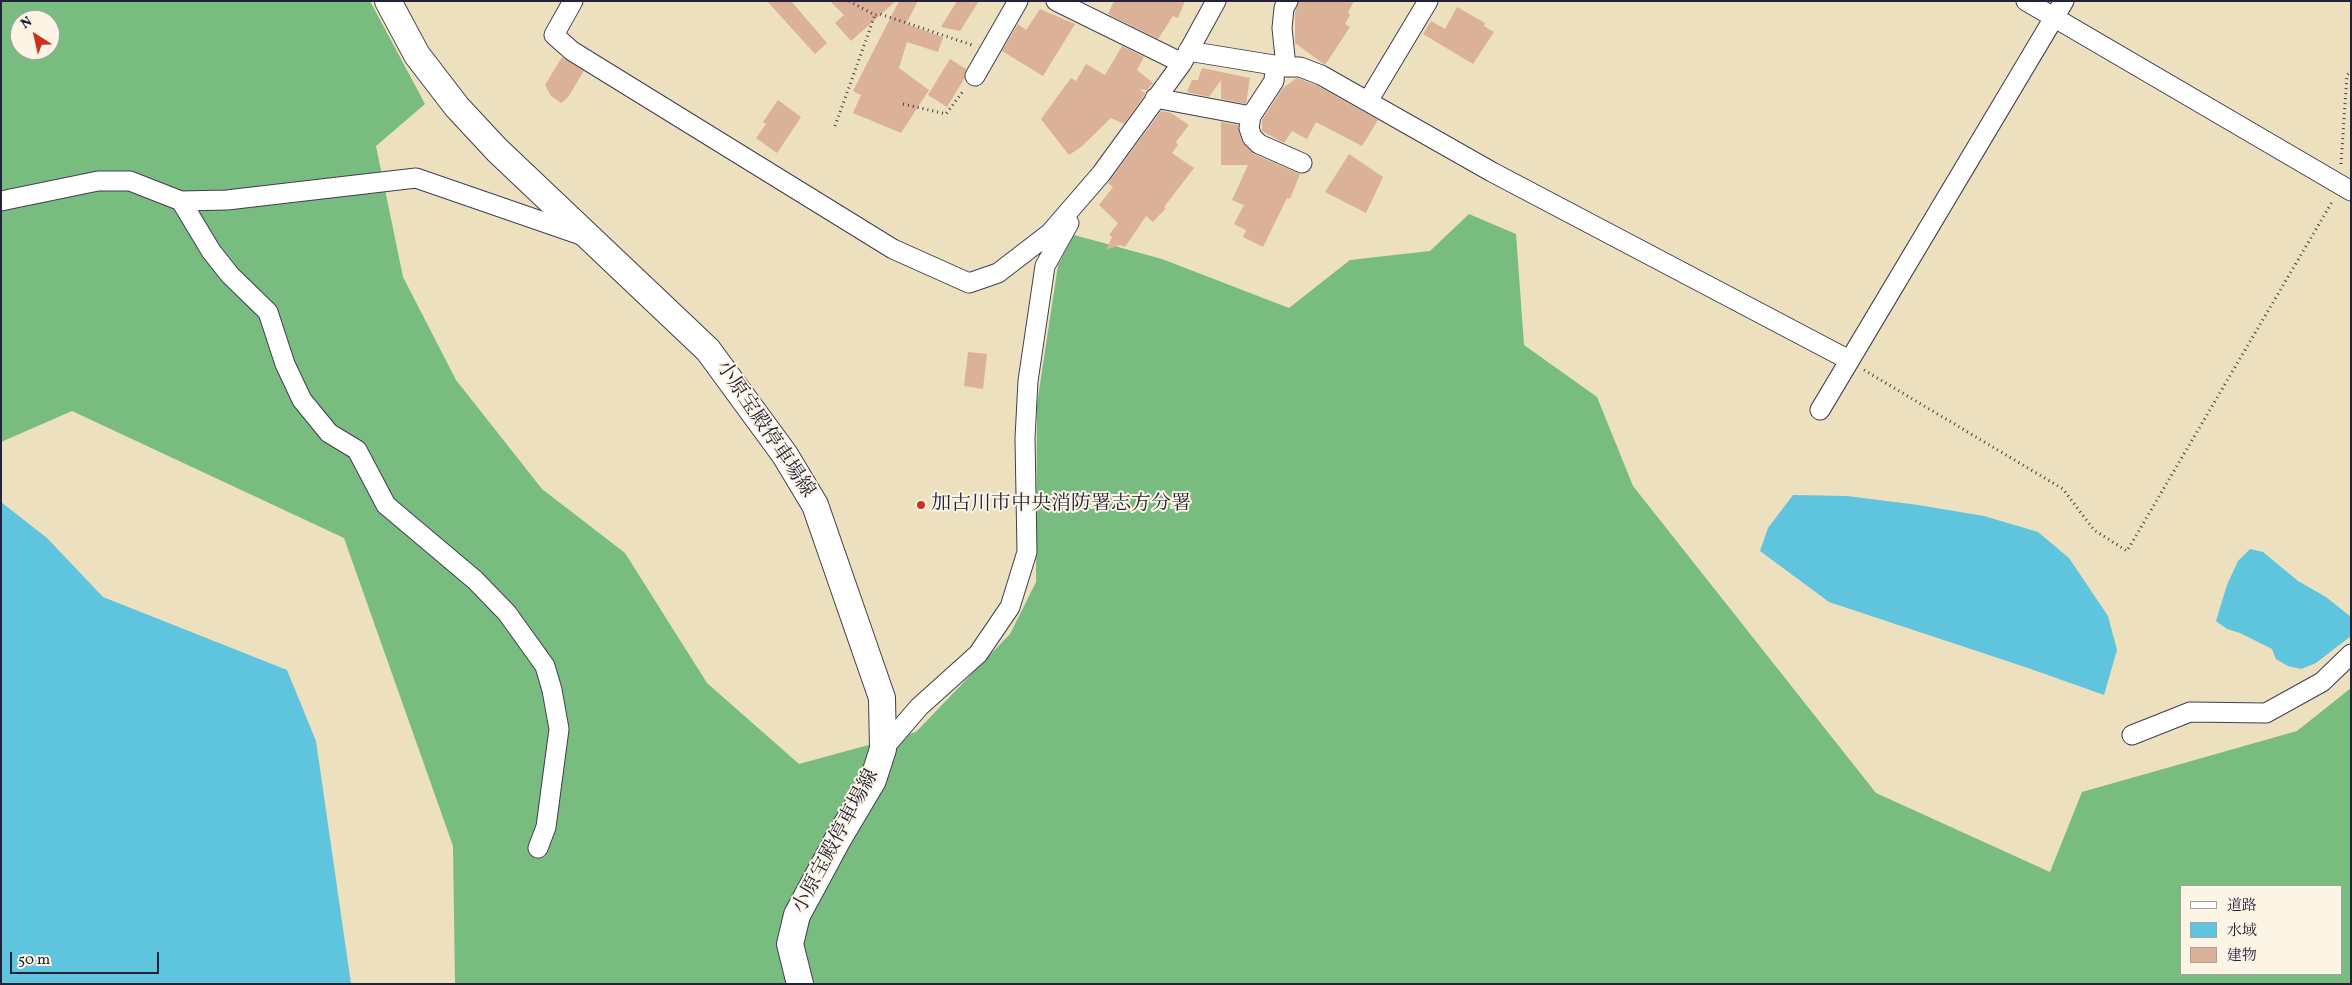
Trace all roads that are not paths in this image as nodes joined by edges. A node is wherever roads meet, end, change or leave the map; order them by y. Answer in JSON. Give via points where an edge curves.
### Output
{"nodes":[{"id":1,"x":388,"y":1,"type":"edge"},
{"id":2,"x":573,"y":1,"type":"edge"},
{"id":3,"x":1018,"y":1,"type":"edge"},
{"id":4,"x":1056,"y":1,"type":"edge"},
{"id":5,"x":1216,"y":1,"type":"edge"},
{"id":6,"x":1288,"y":1,"type":"edge"},
{"id":7,"x":1428,"y":1,"type":"edge"},
{"id":8,"x":2026,"y":1,"type":"edge"},
{"id":9,"x":2064,"y":1,"type":"edge"},
{"id":10,"x":2054,"y":18,"type":"junction"},
{"id":11,"x":1185,"y":57,"type":"junction"},
{"id":12,"x":1281,"y":66,"type":"junction"},
{"id":13,"x":975,"y":76,"type":"road end"},
{"id":14,"x":1156,"y":98,"type":"junction"},
{"id":15,"x":1368,"y":101,"type":"junction"},
{"id":16,"x":1251,"y":116,"type":"junction"},
{"id":17,"x":1302,"y":163,"type":"dead end"},
{"id":18,"x":2345,"y":186,"type":"edge"},
{"id":19,"x":1085,"y":192,"type":"junction"},
{"id":20,"x":1,"y":201,"type":"edge"},
{"id":21,"x":181,"y":201,"type":"junction"},
{"id":22,"x":592,"y":238,"type":"junction"},
{"id":23,"x":1849,"y":360,"type":"junction"},
{"id":24,"x":1820,"y":410,"type":"dead end"},
{"id":25,"x":2351,"y":654,"type":"edge"},
{"id":26,"x":2132,"y":734,"type":"dead end"},
{"id":27,"x":883,"y":749,"type":"junction"},
{"id":28,"x":538,"y":848,"type":"dead end"},
{"id":29,"x":800,"y":984,"type":"edge"}],
"edges":[{"from":1,"to":22,"type":"main road","name":"小原宝殿停車場線","via":[[417,55],[457,107],[497,150]]},
{"from":2,"to":19,"type":"street","via":[[554,35],[572,51],[893,249],[969,283],[998,273],[1050,233]]},
{"from":3,"to":13,"type":"street"},
{"from":4,"to":11,"type":"street"},
{"from":5,"to":11,"type":"street"},
{"from":6,"to":12,"type":"street","via":[[1284,8]]},
{"from":7,"to":15,"type":"street"},
{"from":8,"to":10,"type":"street"},
{"from":9,"to":10,"type":"street"},
{"from":10,"to":18,"type":"street"},
{"from":10,"to":23,"type":"street"},
{"from":11,"to":12,"type":"street"},
{"from":11,"to":14,"type":"street"},
{"from":12,"to":15,"type":"street","via":[[1300,67],[1321,74]]},
{"from":12,"to":16,"type":"street"},
{"from":14,"to":16,"type":"street"},
{"from":14,"to":19,"type":"street"},
{"from":15,"to":23,"type":"street","via":[[1492,172]]},
{"from":16,"to":17,"type":"street","via":[[1249,128],[1259,144]]},
{"from":19,"to":27,"type":"street","via":[[1045,266],[1028,380],[1025,438],[1027,552],[1010,607],[978,654],[919,707]]},
{"from":20,"to":21,"type":"street","via":[[98,181],[130,181]]},
{"from":21,"to":22,"type":"street","via":[[227,200],[416,178]]},
{"from":21,"to":28,"type":"street","via":[[211,251],[230,275],[268,312],[285,364],[302,400],[329,433],[358,450],[386,504],[475,580],[508,613],[545,666],[559,729],[546,827]]},
{"from":22,"to":27,"type":"main road","name":"小原宝殿停車場線","via":[[708,350],[785,455],[814,505],[882,698]]},
{"from":23,"to":24,"type":"street"},
{"from":25,"to":26,"type":"street","via":[[2322,682],[2266,713],[2190,712]]},
{"from":27,"to":29,"type":"main road","name":"小原宝殿停車場線","via":[[873,780],[797,915],[790,944]]}]}
